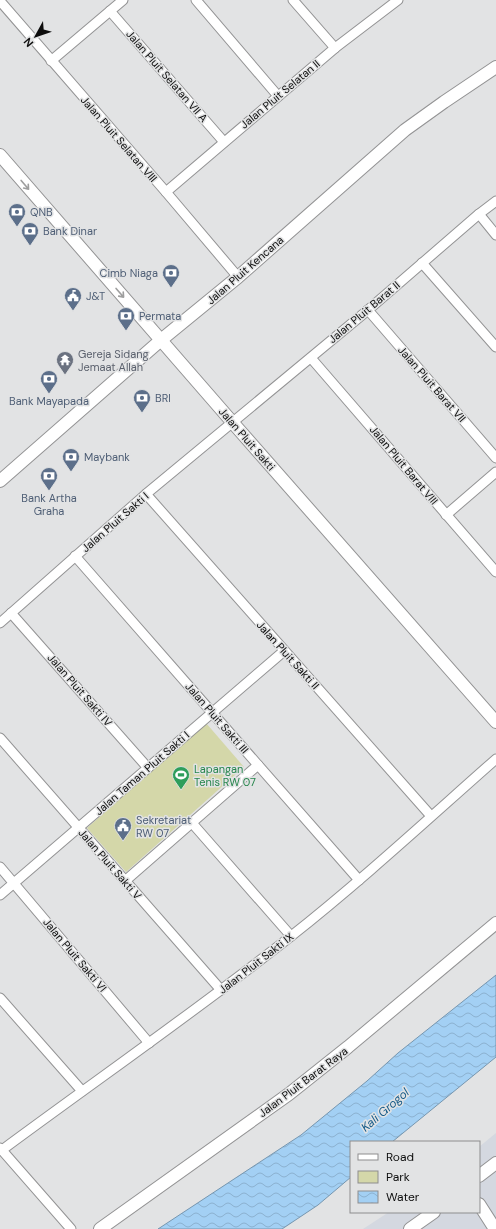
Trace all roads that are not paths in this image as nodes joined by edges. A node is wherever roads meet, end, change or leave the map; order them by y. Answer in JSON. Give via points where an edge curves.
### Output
{"nodes":[{"id":1,"x":123,"y":0,"type":"edge"},
{"id":2,"x":196,"y":0,"type":"edge"},
{"id":3,"x":293,"y":0,"type":"edge"},
{"id":4,"x":0,"y":1,"type":"edge"},
{"id":5,"x":395,"y":1,"type":"edge"},
{"id":6,"x":110,"y":11,"type":"junction"},
{"id":7,"x":335,"y":48,"type":"junction"},
{"id":8,"x":51,"y":61,"type":"junction"},
{"id":9,"x":496,"y":67,"type":"edge"},
{"id":10,"x":278,"y":96,"type":"junction"},
{"id":11,"x":224,"y":142,"type":"junction"},
{"id":12,"x":0,"y":155,"type":"edge"},
{"id":13,"x":166,"y":192,"type":"junction"},
{"id":14,"x":496,"y":202,"type":"edge"},
{"id":15,"x":478,"y":214,"type":"junction"},
{"id":16,"x":496,"y":235,"type":"edge"},
{"id":17,"x":422,"y":262,"type":"junction"},
{"id":18,"x":238,"y":277,"type":"junction"},
{"id":19,"x":368,"y":310,"type":"junction"},
{"id":20,"x":161,"y":340,"type":"junction"},
{"id":21,"x":496,"y":346,"type":"edge"},
{"id":22,"x":311,"y":358,"type":"junction"},
{"id":23,"x":233,"y":423,"type":"junction"},
{"id":24,"x":496,"y":458,"type":"edge"},
{"id":25,"x":496,"y":472,"type":"edge"},
{"id":26,"x":0,"y":481,"type":"edge"},
{"id":27,"x":146,"y":494,"type":"junction"},
{"id":28,"x":446,"y":515,"type":"junction"},
{"id":29,"x":75,"y":556,"type":"junction"},
{"id":30,"x":496,"y":572,"type":"edge"},
{"id":31,"x":12,"y":613,"type":"junction"},
{"id":32,"x":0,"y":623,"type":"edge"},
{"id":33,"x":284,"y":650,"type":"junction"},
{"id":34,"x":212,"y":712,"type":"junction"},
{"id":35,"x":496,"y":722,"type":"edge"},
{"id":36,"x":0,"y":738,"type":"edge"},
{"id":37,"x":496,"y":759,"type":"edge"},
{"id":38,"x":258,"y":765,"type":"junction"},
{"id":39,"x":148,"y":768,"type":"junction"},
{"id":40,"x":431,"y":816,"type":"junction"},
{"id":41,"x":192,"y":823,"type":"junction"},
{"id":42,"x":78,"y":828,"type":"junction"},
{"id":43,"x":0,"y":867,"type":"edge"},
{"id":44,"x":359,"y":880,"type":"junction"},
{"id":45,"x":125,"y":881,"type":"junction"},
{"id":46,"x":14,"y":883,"type":"junction"},
{"id":47,"x":0,"y":895,"type":"edge"},
{"id":48,"x":496,"y":923,"type":"edge"},
{"id":49,"x":291,"y":936,"type":"junction"},
{"id":50,"x":221,"y":990,"type":"junction"},
{"id":51,"x":0,"y":998,"type":"edge"},
{"id":52,"x":149,"y":1043,"type":"junction"},
{"id":53,"x":82,"y":1091,"type":"junction"},
{"id":54,"x":1,"y":1149,"type":"edge"},
{"id":55,"x":496,"y":1163,"type":"edge"},
{"id":56,"x":480,"y":1175,"type":"edge"},
{"id":57,"x":480,"y":1206,"type":"edge"},
{"id":58,"x":433,"y":1213,"type":"edge"},
{"id":59,"x":72,"y":1229,"type":"edge"},
{"id":60,"x":100,"y":1229,"type":"edge"},
{"id":61,"x":410,"y":1229,"type":"edge"},
{"id":62,"x":494,"y":1229,"type":"edge"}],
"edges":[{"from":1,"to":6,"type":"street"},
{"from":2,"to":10,"type":"street"},
{"from":3,"to":7,"type":"street"},
{"from":4,"to":8,"type":"street","name":"Jalan Pluit Selatan VIII"},
{"from":5,"to":7,"type":"street","name":"Jalan Pluit Selatan II"},
{"from":6,"to":8,"type":"street"},
{"from":6,"to":11,"type":"street","name":"Jalan Pluit Selatan VII A"},
{"from":7,"to":10,"type":"street","name":"Jalan Pluit Selatan II"},
{"from":8,"to":13,"type":"street","name":"Jalan Pluit Selatan VIII"},
{"from":9,"to":18,"type":"street","name":"Jalan Pluit Kencana","via":[[405,130]]},
{"from":10,"to":11,"type":"street","name":"Jalan Pluit Selatan II"},
{"from":11,"to":13,"type":"street","name":"Jalan Pluit Selatan II"},
{"from":12,"to":20,"type":"street","name":"Jalan Pluit Sakti","one_way":true},
{"from":13,"to":18,"type":"street","name":"Jalan Pluit Selatan VIII"},
{"from":14,"to":15,"type":"street","name":"Jalan Pluit Barat II"},
{"from":15,"to":16,"type":"street"},
{"from":15,"to":17,"type":"street","name":"Jalan Pluit Barat II"},
{"from":17,"to":19,"type":"street","name":"Jalan Pluit Barat II"},
{"from":17,"to":21,"type":"street"},
{"from":18,"to":20,"type":"street","name":"Jalan Pluit Kencana"},
{"from":19,"to":22,"type":"street","name":"Jalan Pluit Barat II"},
{"from":19,"to":24,"type":"street","name":"Jalan Pluit Barat VII"},
{"from":20,"to":23,"type":"street","name":"Jalan Pluit Sakti"},
{"from":20,"to":26,"type":"street","name":"Jalan Pluit Kencana"},
{"from":22,"to":23,"type":"street","name":"Jalan Pluit Barat II"},
{"from":22,"to":28,"type":"street","name":"Jalan Pluit Barat VIII"},
{"from":23,"to":27,"type":"street","name":"Jalan Pluit Sakti I"},
{"from":23,"to":35,"type":"street","name":"Jalan Pluit Sakti"},
{"from":25,"to":28,"type":"street"},
{"from":27,"to":29,"type":"street","name":"Jalan Pluit Sakti I"},
{"from":27,"to":33,"type":"street","name":"Jalan Pluit Sakti II"},
{"from":28,"to":30,"type":"street","name":"Jalan Pluit Barat VIII"},
{"from":29,"to":31,"type":"street","name":"Jalan Pluit Sakti I"},
{"from":29,"to":34,"type":"street","name":"Jalan Pluit Sakti III"},
{"from":31,"to":32,"type":"street","name":"Jalan Pluit Sakti I"},
{"from":31,"to":39,"type":"street","name":"Jalan Pluit Sakti IV"},
{"from":33,"to":34,"type":"street","name":"Jalan Taman Pluit Sakti I"},
{"from":33,"to":40,"type":"street","name":"Jalan Pluit Sakti II"},
{"from":34,"to":38,"type":"street","name":"Jalan Pluit Sakti III"},
{"from":34,"to":39,"type":"street","name":"Jalan Taman Pluit Sakti I"},
{"from":36,"to":42,"type":"street","name":"Jalan Pluit Sakti V"},
{"from":37,"to":40,"type":"street","name":"Jalan Pluit Sakti IX"},
{"from":38,"to":41,"type":"street"},
{"from":38,"to":44,"type":"street","name":"Jalan Pluit Sakti III"},
{"from":39,"to":42,"type":"street","name":"Jalan Taman Pluit Sakti I"},
{"from":40,"to":44,"type":"street","name":"Jalan Pluit Sakti IX"},
{"from":41,"to":45,"type":"street"},
{"from":41,"to":49,"type":"street"},
{"from":42,"to":45,"type":"street","name":"Jalan Pluit Sakti V"},
{"from":42,"to":46,"type":"street","name":"Jalan Taman Pluit Sakti I"},
{"from":43,"to":46,"type":"street","name":"Jalan Pluit Sakti VI"},
{"from":44,"to":49,"type":"street","name":"Jalan Pluit Sakti IX"},
{"from":45,"to":50,"type":"street","name":"Jalan Pluit Sakti V"},
{"from":46,"to":47,"type":"street","name":"Jalan Taman Pluit Sakti I"},
{"from":46,"to":52,"type":"street","name":"Jalan Pluit Sakti VI"},
{"from":48,"to":60,"type":"street","name":"Jalan Pluit Barat Raya","via":[[289,1094]]},
{"from":49,"to":50,"type":"street","name":"Jalan Pluit Sakti IX"},
{"from":50,"to":52,"type":"street","name":"Jalan Pluit Sakti IX"},
{"from":51,"to":53,"type":"street"},
{"from":52,"to":53,"type":"street","name":"Jalan Pluit Sakti IX"},
{"from":53,"to":54,"type":"street","name":"Jalan Pluit Sakti IX"},
{"from":54,"to":59,"type":"street"},
{"from":55,"to":56,"type":"street"},
{"from":57,"to":62,"type":"street"},
{"from":58,"to":61,"type":"street"}]}
